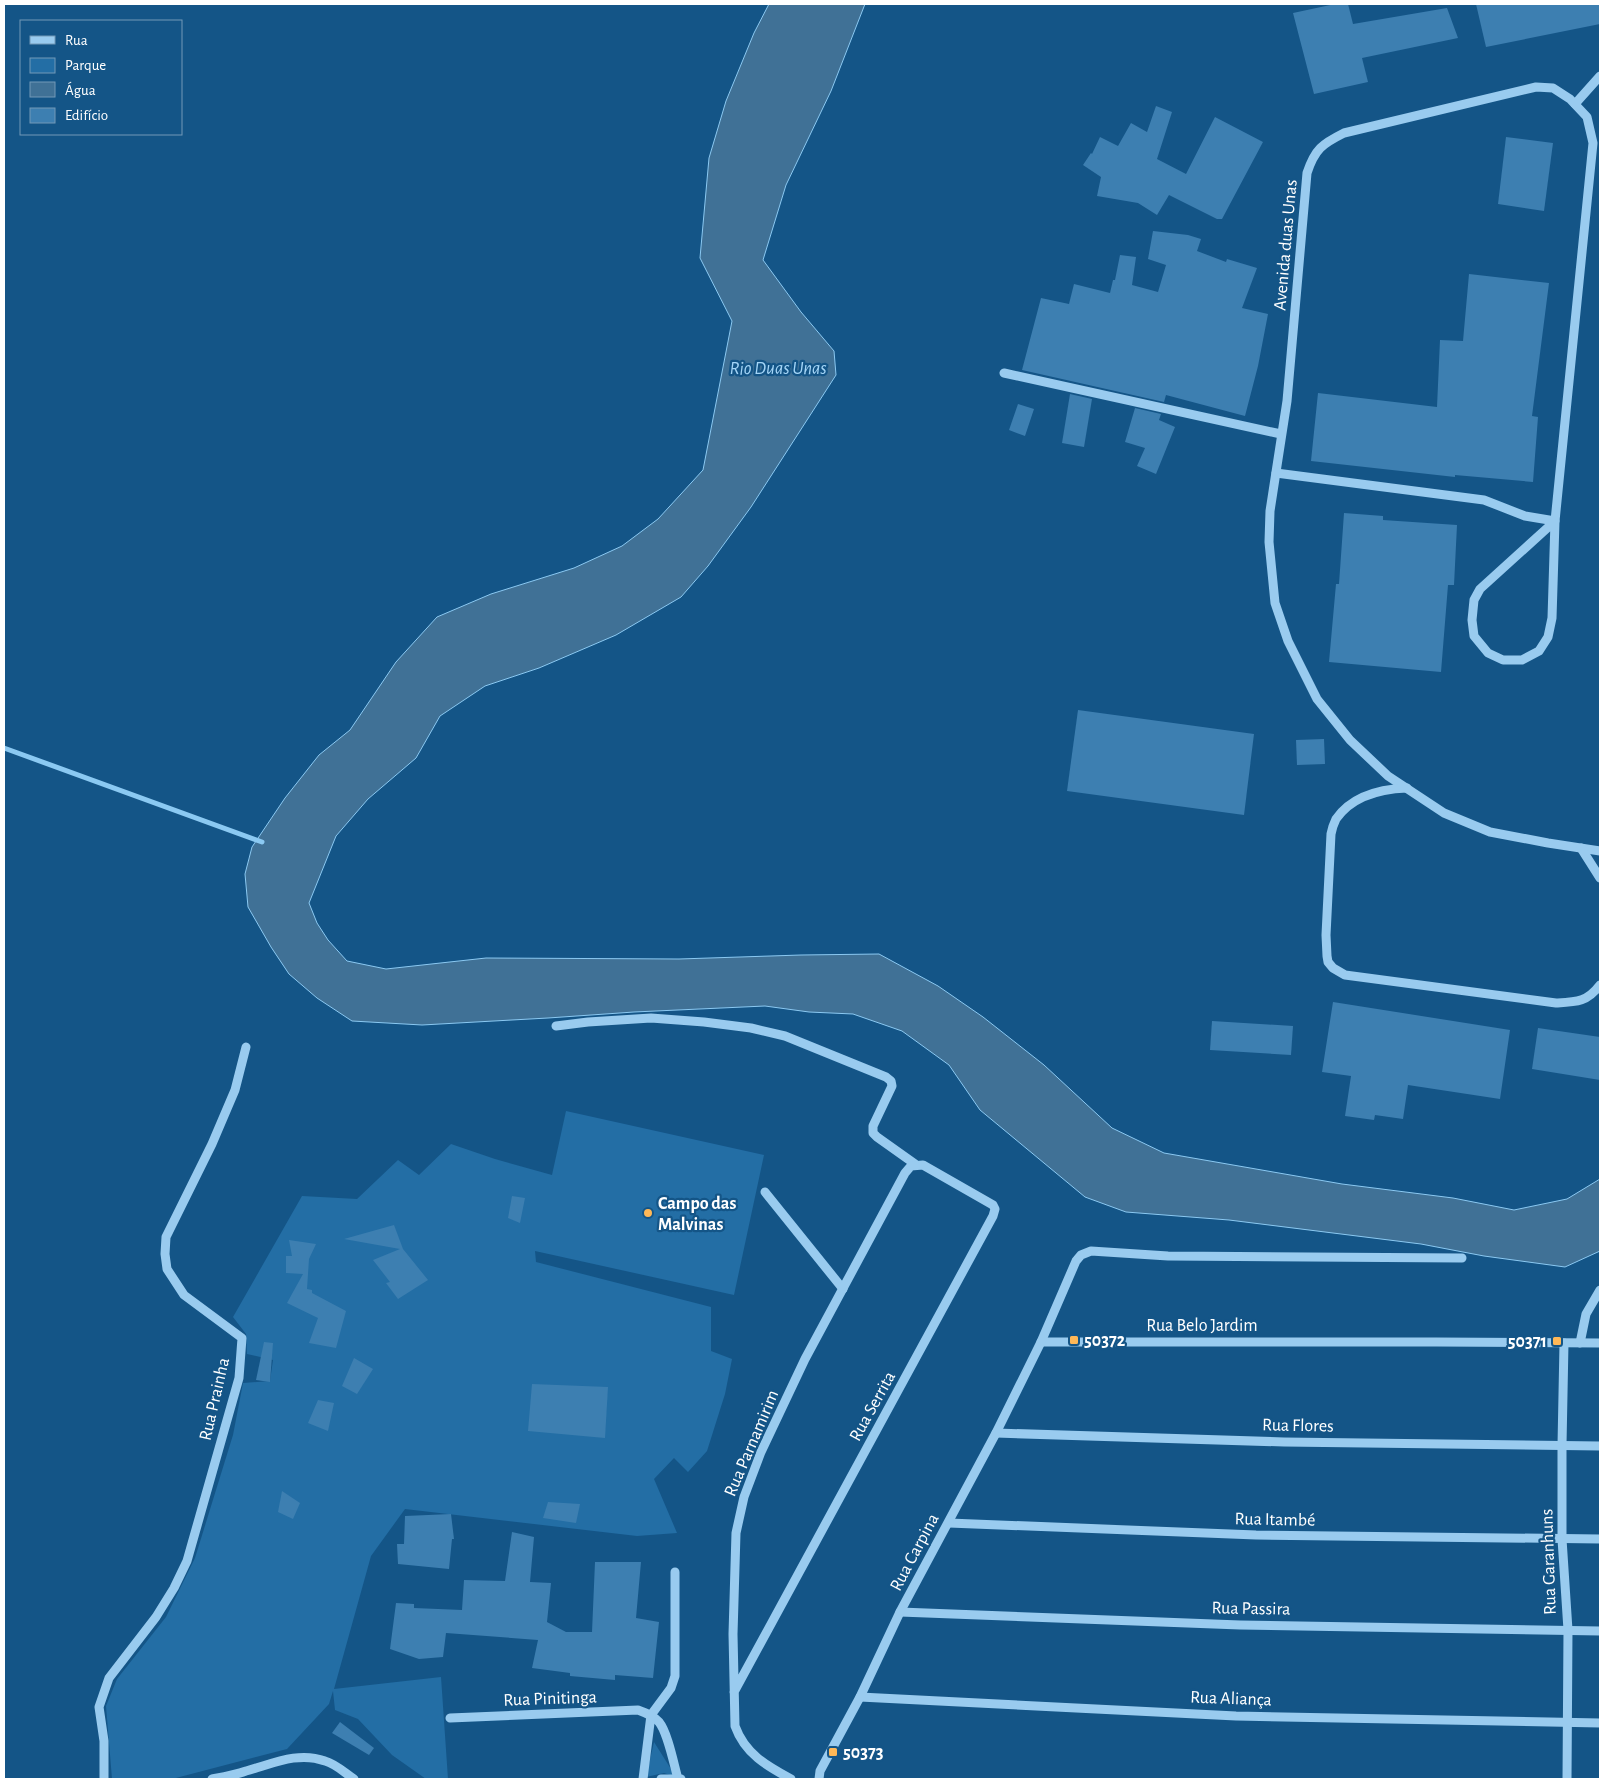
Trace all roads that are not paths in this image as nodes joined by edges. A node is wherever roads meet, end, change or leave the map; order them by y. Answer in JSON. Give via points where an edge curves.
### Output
{"nodes":[{"id":1,"x":1600,"y":76,"type":"edge"},
{"id":2,"x":1575,"y":104,"type":"junction"},
{"id":3,"x":1004,"y":373,"type":"dead end"},
{"id":4,"x":1281,"y":434,"type":"junction"},
{"id":5,"x":1276,"y":474,"type":"junction"},
{"id":6,"x":1555,"y":521,"type":"junction"},
{"id":7,"x":1407,"y":788,"type":"junction"},
{"id":8,"x":1581,"y":848,"type":"junction"},
{"id":9,"x":1600,"y":851,"type":"edge"},
{"id":10,"x":1600,"y":878,"type":"edge"},
{"id":11,"x":1600,"y":985,"type":"edge"},
{"id":12,"x":556,"y":1026,"type":"dead end"},
{"id":13,"x":246,"y":1047,"type":"dead end"},
{"id":14,"x":919,"y":1165,"type":"junction"},
{"id":15,"x":764,"y":1192,"type":"dead end"},
{"id":16,"x":1462,"y":1258,"type":"dead end"},
{"id":17,"x":843,"y":1288,"type":"junction"},
{"id":18,"x":1600,"y":1290,"type":"edge"},
{"id":19,"x":1041,"y":1342,"type":"junction"},
{"id":20,"x":1564,"y":1343,"type":"junction"},
{"id":21,"x":1580,"y":1343,"type":"junction"},
{"id":22,"x":1600,"y":1343,"type":"edge"},
{"id":23,"x":996,"y":1433,"type":"junction"},
{"id":24,"x":1562,"y":1445,"type":"junction"},
{"id":25,"x":1600,"y":1446,"type":"edge"},
{"id":26,"x":949,"y":1522,"type":"junction"},
{"id":27,"x":1562,"y":1539,"type":"junction"},
{"id":28,"x":1600,"y":1539,"type":"edge"},
{"id":29,"x":675,"y":1572,"type":"dead end"},
{"id":30,"x":900,"y":1612,"type":"junction"},
{"id":31,"x":1568,"y":1630,"type":"junction"},
{"id":32,"x":1600,"y":1631,"type":"edge"},
{"id":33,"x":734,"y":1692,"type":"junction"},
{"id":34,"x":860,"y":1697,"type":"junction"},
{"id":35,"x":651,"y":1715,"type":"junction"},
{"id":36,"x":450,"y":1718,"type":"dead end"},
{"id":37,"x":1567,"y":1722,"type":"junction"},
{"id":38,"x":1600,"y":1723,"type":"edge"},
{"id":39,"x":104,"y":1779,"type":"edge"},
{"id":40,"x":212,"y":1779,"type":"edge"},
{"id":41,"x":354,"y":1779,"type":"edge"},
{"id":42,"x":643,"y":1779,"type":"edge"},
{"id":43,"x":661,"y":1779,"type":"edge"},
{"id":44,"x":680,"y":1779,"type":"edge"},
{"id":45,"x":791,"y":1779,"type":"edge"},
{"id":46,"x":819,"y":1779,"type":"edge"},
{"id":47,"x":1567,"y":1779,"type":"edge"}],
"edges":[{"from":1,"to":2,"type":"street"},
{"from":2,"to":4,"type":"street","name":"Avenida duas Unas","via":[[1553,88],[1536,87],[1344,133],[1318,150],[1307,173],[1287,401]]},
{"from":2,"to":6,"type":"street","name":"Avenida duas Unas","via":[[1587,117],[1593,143]]},
{"from":3,"to":4,"type":"street"},
{"from":4,"to":5,"type":"street","name":"Avenida duas Unas"},
{"from":5,"to":6,"type":"street","via":[[1484,500],[1525,516]]},
{"from":5,"to":7,"type":"street","name":"Avenida duas Unas","via":[[1270,511],[1270,559],[1275,603],[1288,641],[1317,699],[1388,776]]},
{"from":6,"to":6,"type":"street","name":"Avenida duas Unas","via":[[1480,589],[1474,600],[1474,636],[1488,653],[1503,660],[1522,660],[1539,650],[1548,638],[1552,618]]},
{"from":7,"to":8,"type":"street","name":"Avenida duas Unas","via":[[1444,813],[1490,832]]},
{"from":7,"to":11,"type":"street","via":[[1388,789],[1365,796],[1336,820],[1331,834],[1326,935],[1328,962],[1333,968],[1344,975],[1556,1003],[1579,1002]]},
{"from":8,"to":9,"type":"street","name":"Avenida duas Unas"},
{"from":8,"to":10,"type":"street"},
{"from":12,"to":14,"type":"street","via":[[651,1018],[751,1028],[785,1036],[891,1081],[892,1086],[873,1126],[873,1133]]},
{"from":13,"to":39,"type":"street","name":"Rua Prainha","via":[[236,1090],[166,1237],[165,1254],[167,1268],[184,1295],[242,1338],[239,1378],[187,1561],[156,1617],[109,1678],[102,1697],[99,1707],[104,1741]]},
{"from":14,"to":17,"type":"street","name":"Rua Parnamirim","via":[[911,1166],[905,1173]]},
{"from":14,"to":33,"type":"street","name":"Rua Serrita","via":[[993,1205],[993,1216]]},
{"from":15,"to":17,"type":"street"},
{"from":16,"to":19,"type":"street","via":[[1168,1256],[1091,1251],[1076,1261]]},
{"from":17,"to":33,"type":"street","name":"Rua Parnamirim","via":[[761,1452],[739,1515],[733,1634]]},
{"from":18,"to":21,"type":"street","via":[[1586,1314]]},
{"from":19,"to":20,"type":"street","name":"Rua Belo Jardim"},
{"from":19,"to":23,"type":"street","name":"Rua Carpina"},
{"from":20,"to":21,"type":"street","name":"Rua Belo Jardim"},
{"from":20,"to":24,"type":"street","name":"Rua Garanhuns"},
{"from":21,"to":22,"type":"street","name":"Rua Belo Jardim"},
{"from":23,"to":24,"type":"street","name":"Rua Flores","via":[[1284,1442]]},
{"from":23,"to":26,"type":"street","name":"Rua Carpina"},
{"from":24,"to":25,"type":"street","name":"Rua Flores"},
{"from":24,"to":27,"type":"street","name":"Rua Garanhuns"},
{"from":26,"to":27,"type":"street","name":"Rua Itambé","via":[[1256,1535]]},
{"from":26,"to":30,"type":"street","name":"Rua Carpina"},
{"from":27,"to":28,"type":"street","name":"Rua Itambé"},
{"from":27,"to":31,"type":"street","name":"Rua Garanhuns"},
{"from":29,"to":35,"type":"street","via":[[675,1676],[671,1688]]},
{"from":30,"to":31,"type":"street","name":"Rua Passira","via":[[1240,1625]]},
{"from":30,"to":34,"type":"street","name":"Rua Carpina"},
{"from":31,"to":32,"type":"street","name":"Rua Passira"},
{"from":31,"to":37,"type":"street","name":"Rua Garanhuns"},
{"from":33,"to":45,"type":"street","name":"Rua Parnamirim","via":[[738,1736],[749,1752]]},
{"from":34,"to":37,"type":"street","name":"Rua Aliança","via":[[1236,1716]]},
{"from":34,"to":46,"type":"street","name":"Rua Carpina","via":[[820,1771]]},
{"from":35,"to":36,"type":"street","name":"Rua Pinitinga","via":[[638,1710]]},
{"from":35,"to":42,"type":"street"},
{"from":35,"to":44,"type":"street","via":[[664,1731]]},
{"from":37,"to":38,"type":"street","name":"Rua Aliança"},
{"from":37,"to":47,"type":"street","name":"Rua Garanhuns"},
{"from":40,"to":41,"type":"street","via":[[294,1758],[323,1760]]},
{"from":43,"to":44,"type":"street"}]}
